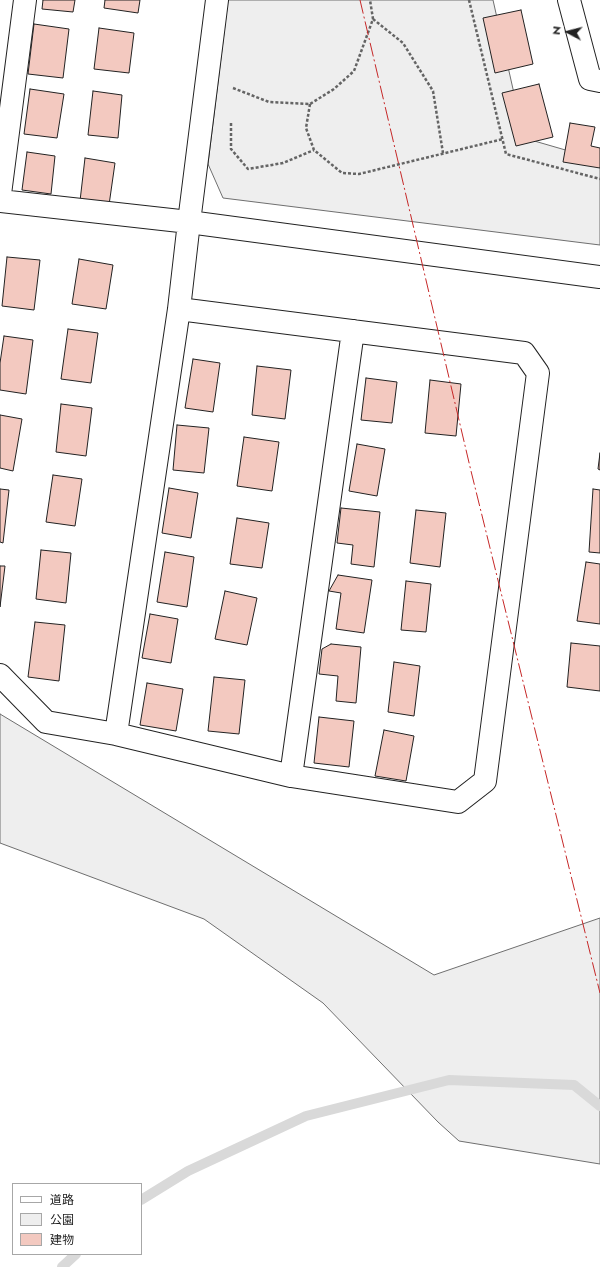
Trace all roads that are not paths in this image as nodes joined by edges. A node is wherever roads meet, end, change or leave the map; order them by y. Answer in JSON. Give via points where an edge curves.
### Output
{"nodes":[{"id":1,"x":25,"y":0,"type":"edge"},
{"id":2,"x":217,"y":0,"type":"edge"},
{"id":3,"x":569,"y":0,"type":"edge"},
{"id":4,"x":600,"y":80,"type":"edge"},
{"id":5,"x":0,"y":194,"type":"edge"},
{"id":6,"x":0,"y":201,"type":"edge"},
{"id":7,"x":189,"y":222,"type":"junction"},
{"id":8,"x":600,"y":277,"type":"edge"},
{"id":9,"x":179,"y":309,"type":"junction"},
{"id":10,"x":353,"y":331,"type":"junction"},
{"id":11,"x":0,"y":675,"type":"edge"},
{"id":12,"x":116,"y":734,"type":"junction"},
{"id":13,"x":291,"y":776,"type":"junction"}],
"edges":[{"from":1,"to":5,"type":"street"},
{"from":2,"to":7,"type":"street"},
{"from":3,"to":4,"type":"street","via":[[590,79]]},
{"from":6,"to":7,"type":"street"},
{"from":7,"to":8,"type":"street"},
{"from":7,"to":9,"type":"street"},
{"from":9,"to":10,"type":"street"},
{"from":9,"to":12,"type":"street"},
{"from":10,"to":13,"type":"street"},
{"from":10,"to":13,"type":"street","via":[[524,353],[538,373],[485,781],[458,802]]},
{"from":11,"to":12,"type":"street","via":[[46,722]]},
{"from":12,"to":13,"type":"street"}]}
